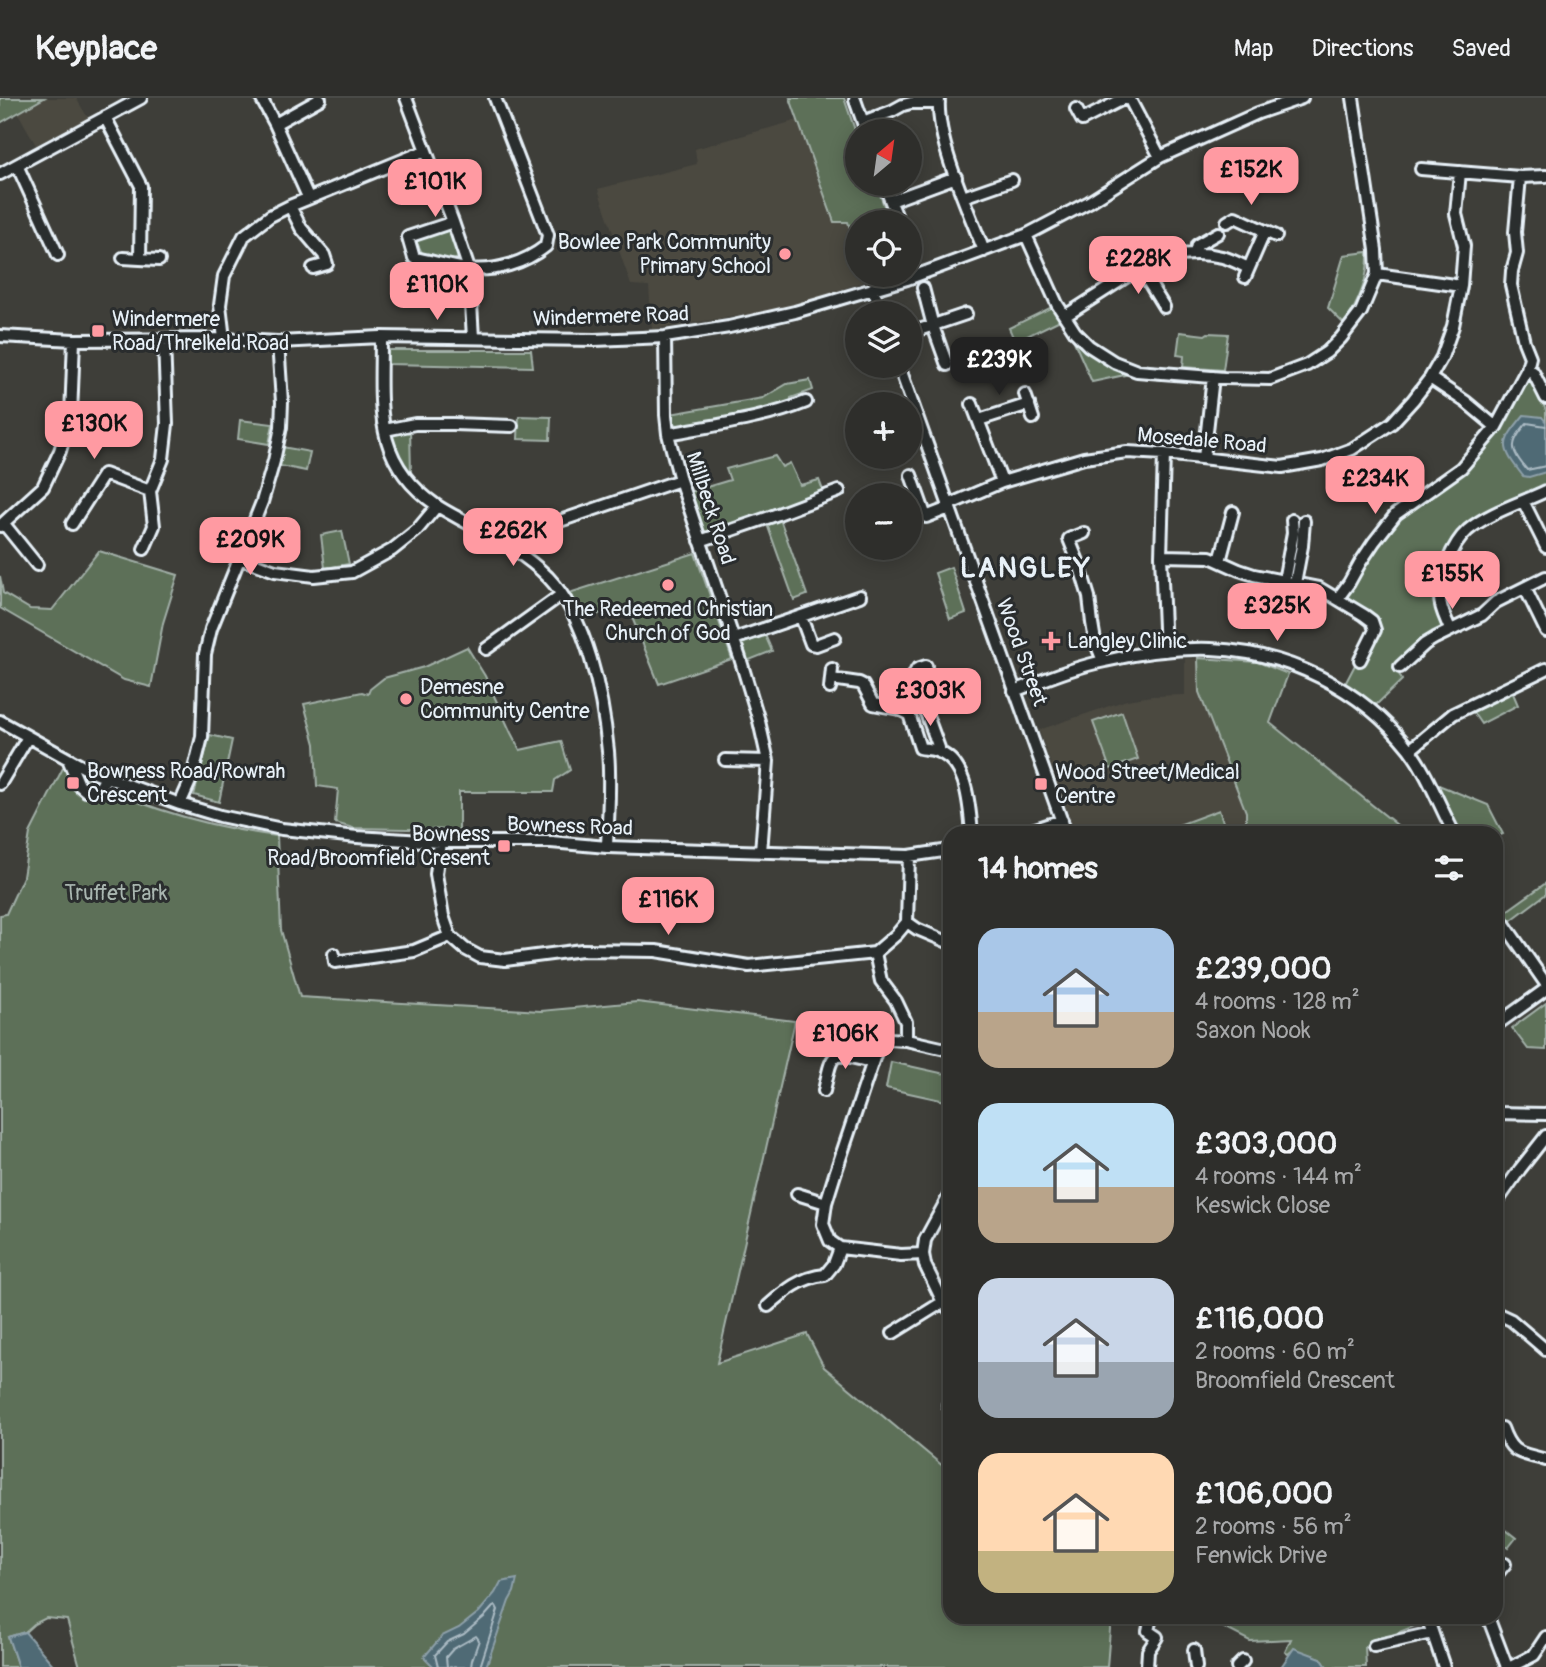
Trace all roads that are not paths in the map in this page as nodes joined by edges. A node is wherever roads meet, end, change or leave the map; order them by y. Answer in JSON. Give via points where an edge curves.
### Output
{"nodes":[{"id":1,"x":141,"y":98,"type":"edge"},
{"id":2,"x":261,"y":98,"type":"edge"},
{"id":3,"x":406,"y":98,"type":"edge"},
{"id":4,"x":495,"y":98,"type":"edge"},
{"id":5,"x":1127,"y":98,"type":"edge"},
{"id":6,"x":1302,"y":98,"type":"edge"},
{"id":7,"x":1353,"y":98,"type":"edge"},
{"id":8,"x":855,"y":100,"type":"dead end"},
{"id":9,"x":939,"y":101,"type":"edge"},
{"id":10,"x":321,"y":102,"type":"edge"},
{"id":11,"x":1076,"y":109,"type":"dead end"},
{"id":12,"x":105,"y":117,"type":"junction"},
{"id":13,"x":862,"y":119,"type":"edge"},
{"id":14,"x":878,"y":119,"type":"edge"},
{"id":15,"x":275,"y":124,"type":"junction"},
{"id":16,"x":425,"y":151,"type":"junction"},
{"id":17,"x":1160,"y":157,"type":"junction"},
{"id":18,"x":16,"y":165,"type":"junction"},
{"id":19,"x":1421,"y":169,"type":"dead end"},
{"id":20,"x":1460,"y":172,"type":"junction"},
{"id":21,"x":0,"y":174,"type":"edge"},
{"id":22,"x":1546,"y":176,"type":"edge"},
{"id":23,"x":956,"y":177,"type":"junction"},
{"id":24,"x":1520,"y":177,"type":"junction"},
{"id":25,"x":1013,"y":180,"type":"dead end"},
{"id":26,"x":889,"y":196,"type":"edge"},
{"id":27,"x":308,"y":197,"type":"junction"},
{"id":28,"x":963,"y":197,"type":"junction"},
{"id":29,"x":891,"y":201,"type":"junction"},
{"id":30,"x":290,"y":206,"type":"junction"},
{"id":31,"x":894,"y":210,"type":"edge"},
{"id":32,"x":453,"y":222,"type":"junction"},
{"id":33,"x":1227,"y":222,"type":"dead end"},
{"id":34,"x":1218,"y":233,"type":"dead end"},
{"id":35,"x":1026,"y":235,"type":"junction"},
{"id":36,"x":984,"y":251,"type":"junction"},
{"id":37,"x":1195,"y":253,"type":"junction"},
{"id":38,"x":58,"y":255,"type":"dead end"},
{"id":39,"x":124,"y":258,"type":"dead end"},
{"id":40,"x":141,"y":259,"type":"junction"},
{"id":41,"x":159,"y":260,"type":"dead end"},
{"id":42,"x":313,"y":268,"type":"dead end"},
{"id":43,"x":1140,"y":268,"type":"junction"},
{"id":44,"x":468,"y":269,"type":"junction"},
{"id":45,"x":1377,"y":274,"type":"junction"},
{"id":46,"x":1461,"y":286,"type":"junction"},
{"id":47,"x":873,"y":288,"type":"junction"},
{"id":48,"x":923,"y":288,"type":"dead end"},
{"id":49,"x":877,"y":301,"type":"edge"},
{"id":50,"x":1164,"y":307,"type":"dead end"},
{"id":51,"x":966,"y":314,"type":"dead end"},
{"id":52,"x":1065,"y":316,"type":"junction"},
{"id":53,"x":933,"y":326,"type":"junction"},
{"id":54,"x":922,"y":329,"type":"edge"},
{"id":55,"x":0,"y":336,"type":"edge"},
{"id":56,"x":382,"y":337,"type":"junction"},
{"id":57,"x":665,"y":337,"type":"junction"},
{"id":58,"x":473,"y":338,"type":"junction"},
{"id":59,"x":224,"y":339,"type":"junction"},
{"id":60,"x":74,"y":340,"type":"junction"},
{"id":61,"x":164,"y":340,"type":"junction"},
{"id":62,"x":278,"y":342,"type":"junction"},
{"id":63,"x":947,"y":365,"type":"dead end"},
{"id":64,"x":1527,"y":369,"type":"junction"},
{"id":65,"x":1213,"y":377,"type":"junction"},
{"id":66,"x":903,"y":378,"type":"edge"},
{"id":67,"x":1430,"y":378,"type":"junction"},
{"id":68,"x":1546,"y":398,"type":"edge"},
{"id":69,"x":806,"y":402,"type":"dead end"},
{"id":70,"x":972,"y":404,"type":"dead end"},
{"id":71,"x":1033,"y":418,"type":"dead end"},
{"id":72,"x":979,"y":420,"type":"junction"},
{"id":73,"x":512,"y":426,"type":"dead end"},
{"id":74,"x":1496,"y":427,"type":"junction"},
{"id":75,"x":385,"y":430,"type":"junction"},
{"id":76,"x":668,"y":433,"type":"junction"},
{"id":77,"x":1164,"y":454,"type":"junction"},
{"id":78,"x":1204,"y":458,"type":"junction"},
{"id":79,"x":911,"y":475,"type":"dead end"},
{"id":80,"x":680,"y":480,"type":"junction"},
{"id":81,"x":1002,"y":482,"type":"junction"},
{"id":82,"x":150,"y":491,"type":"junction"},
{"id":83,"x":839,"y":491,"type":"dead end"},
{"id":84,"x":1546,"y":491,"type":"edge"},
{"id":85,"x":1523,"y":501,"type":"junction"},
{"id":86,"x":437,"y":506,"type":"junction"},
{"id":87,"x":949,"y":506,"type":"junction"},
{"id":88,"x":1233,"y":512,"type":"dead end"},
{"id":89,"x":1298,"y":520,"type":"dead end"},
{"id":90,"x":72,"y":524,"type":"dead end"},
{"id":91,"x":2,"y":525,"type":"edge"},
{"id":92,"x":1084,"y":533,"type":"dead end"},
{"id":93,"x":701,"y":541,"type":"junction"},
{"id":94,"x":1546,"y":547,"type":"edge"},
{"id":95,"x":144,"y":549,"type":"dead end"},
{"id":96,"x":517,"y":551,"type":"junction"},
{"id":97,"x":1161,"y":556,"type":"junction"},
{"id":98,"x":240,"y":558,"type":"junction"},
{"id":99,"x":1220,"y":561,"type":"junction"},
{"id":100,"x":37,"y":565,"type":"dead end"},
{"id":101,"x":1546,"y":577,"type":"edge"},
{"id":102,"x":1289,"y":582,"type":"junction"},
{"id":103,"x":1525,"y":588,"type":"junction"},
{"id":104,"x":561,"y":595,"type":"junction"},
{"id":105,"x":860,"y":596,"type":"dead end"},
{"id":106,"x":1338,"y":598,"type":"junction"},
{"id":107,"x":802,"y":617,"type":"junction"},
{"id":108,"x":1450,"y":629,"type":"junction"},
{"id":109,"x":1546,"y":631,"type":"edge"},
{"id":110,"x":835,"y":638,"type":"dead end"},
{"id":111,"x":734,"y":639,"type":"junction"},
{"id":112,"x":486,"y":649,"type":"dead end"},
{"id":113,"x":1165,"y":651,"type":"junction"},
{"id":114,"x":1360,"y":660,"type":"dead end"},
{"id":115,"x":1103,"y":661,"type":"junction"},
{"id":116,"x":926,"y":666,"type":"dead end"},
{"id":117,"x":1400,"y":667,"type":"dead end"},
{"id":118,"x":1546,"y":669,"type":"edge"},
{"id":119,"x":831,"y":679,"type":"dead end"},
{"id":120,"x":1014,"y":691,"type":"junction"},
{"id":121,"x":0,"y":720,"type":"edge"},
{"id":122,"x":28,"y":737,"type":"junction"},
{"id":123,"x":1410,"y":750,"type":"junction"},
{"id":124,"x":939,"y":751,"type":"junction"},
{"id":125,"x":68,"y":759,"type":"junction"},
{"id":126,"x":725,"y":760,"type":"dead end"},
{"id":127,"x":768,"y":761,"type":"junction"},
{"id":128,"x":106,"y":777,"type":"junction"},
{"id":129,"x":0,"y":784,"type":"edge"},
{"id":130,"x":180,"y":804,"type":"junction"},
{"id":131,"x":1062,"y":820,"type":"junction"},
{"id":132,"x":971,"y":826,"type":"edge"},
{"id":133,"x":1044,"y":826,"type":"edge"},
{"id":134,"x":1064,"y":826,"type":"edge"},
{"id":135,"x":1451,"y":826,"type":"edge"},
{"id":136,"x":440,"y":842,"type":"junction"},
{"id":137,"x":607,"y":847,"type":"junction"},
{"id":138,"x":943,"y":851,"type":"edge"},
{"id":139,"x":761,"y":852,"type":"junction"},
{"id":140,"x":909,"y":856,"type":"junction"},
{"id":141,"x":907,"y":922,"type":"junction"},
{"id":142,"x":1503,"y":922,"type":"edge"},
{"id":143,"x":450,"y":936,"type":"junction"},
{"id":144,"x":943,"y":940,"type":"edge"},
{"id":145,"x":875,"y":953,"type":"junction"},
{"id":146,"x":334,"y":954,"type":"dead end"},
{"id":147,"x":1546,"y":984,"type":"edge"},
{"id":148,"x":1546,"y":989,"type":"edge"},
{"id":149,"x":1503,"y":1020,"type":"edge"},
{"id":150,"x":906,"y":1040,"type":"junction"},
{"id":151,"x":943,"y":1048,"type":"edge"},
{"id":152,"x":872,"y":1062,"type":"junction"},
{"id":153,"x":824,"y":1091,"type":"dead end"},
{"id":154,"x":1503,"y":1113,"type":"edge"},
{"id":155,"x":1546,"y":1114,"type":"edge"},
{"id":156,"x":1546,"y":1136,"type":"edge"},
{"id":157,"x":1503,"y":1193,"type":"edge"},
{"id":158,"x":797,"y":1194,"type":"dead end"},
{"id":159,"x":827,"y":1203,"type":"junction"},
{"id":160,"x":943,"y":1218,"type":"edge"},
{"id":161,"x":840,"y":1248,"type":"junction"},
{"id":162,"x":923,"y":1254,"type":"junction"},
{"id":163,"x":943,"y":1299,"type":"edge"},
{"id":164,"x":768,"y":1306,"type":"dead end"},
{"id":165,"x":943,"y":1308,"type":"edge"},
{"id":166,"x":1503,"y":1316,"type":"edge"},
{"id":167,"x":893,"y":1333,"type":"dead end"},
{"id":168,"x":1546,"y":1350,"type":"edge"},
{"id":169,"x":1503,"y":1431,"type":"edge"},
{"id":170,"x":1546,"y":1460,"type":"edge"},
{"id":171,"x":1505,"y":1564,"type":"dead end"},
{"id":172,"x":1503,"y":1566,"type":"edge"},
{"id":173,"x":1150,"y":1624,"type":"edge"},
{"id":174,"x":1429,"y":1624,"type":"edge"},
{"id":175,"x":1491,"y":1624,"type":"edge"},
{"id":176,"x":1432,"y":1633,"type":"junction"},
{"id":177,"x":1546,"y":1637,"type":"edge"},
{"id":178,"x":1374,"y":1646,"type":"dead end"},
{"id":179,"x":1194,"y":1650,"type":"dead end"},
{"id":180,"x":1147,"y":1667,"type":"edge"},
{"id":181,"x":1196,"y":1667,"type":"edge"},
{"id":182,"x":1444,"y":1667,"type":"edge"},
{"id":183,"x":1509,"y":1667,"type":"edge"}],
"edges":[{"from":1,"to":12,"type":"street"},
{"from":2,"to":15,"type":"street"},
{"from":3,"to":16,"type":"street"},
{"from":4,"to":44,"type":"street","via":[[548,235],[546,246],[538,253],[511,265]]},
{"from":5,"to":11,"type":"street","via":[[1082,120]]},
{"from":5,"to":17,"type":"street"},
{"from":6,"to":17,"type":"street","name":"Windermere Road"},
{"from":7,"to":45,"type":"street"},
{"from":8,"to":13,"type":"street"},
{"from":9,"to":14,"type":"street","via":[[902,105]]},
{"from":9,"to":23,"type":"street","via":[[941,126]]},
{"from":10,"to":15,"type":"street"},
{"from":12,"to":18,"type":"street"},
{"from":12,"to":40,"type":"street","via":[[142,186]]},
{"from":15,"to":27,"type":"street"},
{"from":16,"to":27,"type":"street"},
{"from":16,"to":32,"type":"street"},
{"from":17,"to":35,"type":"street","name":"Windermere Road"},
{"from":18,"to":21,"type":"street"},
{"from":18,"to":38,"type":"street"},
{"from":19,"to":20,"type":"street"},
{"from":20,"to":24,"type":"street"},
{"from":20,"to":46,"type":"street","name":"Mosedale Road","via":[[1456,214],[1464,246]]},
{"from":22,"to":24,"type":"street"},
{"from":23,"to":28,"type":"street"},
{"from":23,"to":29,"type":"street"},
{"from":24,"to":64,"type":"street","via":[[1511,285],[1530,357]]},
{"from":25,"to":28,"type":"street"},
{"from":26,"to":29,"type":"street"},
{"from":27,"to":30,"type":"street"},
{"from":28,"to":36,"type":"street"},
{"from":29,"to":31,"type":"street"},
{"from":30,"to":42,"type":"street","via":[[301,228],[324,255],[328,269]]},
{"from":30,"to":59,"type":"street","via":[[244,236],[224,276],[220,305]]},
{"from":32,"to":44,"type":"street"},
{"from":32,"to":44,"type":"street","via":[[408,237],[414,258]]},
{"from":33,"to":37,"type":"street","via":[[1236,217],[1271,234],[1246,272],[1223,257]]},
{"from":34,"to":37,"type":"street","via":[[1197,245]]},
{"from":35,"to":36,"type":"street","name":"Windermere Road"},
{"from":35,"to":52,"type":"street"},
{"from":36,"to":47,"type":"street","name":"Windermere Road"},
{"from":37,"to":43,"type":"street"},
{"from":39,"to":40,"type":"street"},
{"from":40,"to":41,"type":"street"},
{"from":43,"to":50,"type":"street"},
{"from":43,"to":52,"type":"street"},
{"from":44,"to":58,"type":"street"},
{"from":45,"to":46,"type":"street"},
{"from":45,"to":65,"type":"street","via":[[1361,312],[1341,338],[1307,365],[1270,379]]},
{"from":46,"to":67,"type":"street","name":"Mosedale Road","via":[[1453,326]]},
{"from":47,"to":49,"type":"street"},
{"from":47,"to":57,"type":"street","name":"Windermere Road","via":[[795,312]]},
{"from":48,"to":53,"type":"street"},
{"from":51,"to":53,"type":"street"},
{"from":52,"to":65,"type":"street","via":[[1089,346],[1114,362],[1144,373]]},
{"from":53,"to":54,"type":"street"},
{"from":53,"to":63,"type":"street"},
{"from":55,"to":60,"type":"street","name":"Windermere Road"},
{"from":56,"to":58,"type":"street","name":"Windermere Road"},
{"from":56,"to":62,"type":"street","name":"Windermere Road"},
{"from":56,"to":75,"type":"street"},
{"from":57,"to":58,"type":"street","name":"Windermere Road"},
{"from":57,"to":76,"type":"street","name":"Millbeck Road"},
{"from":59,"to":61,"type":"street","name":"Windermere Road"},
{"from":59,"to":62,"type":"street","name":"Windermere Road"},
{"from":60,"to":61,"type":"street","name":"Windermere Road"},
{"from":60,"to":91,"type":"street","via":[[71,415],[60,451],[43,487]]},
{"from":61,"to":82,"type":"street","via":[[167,424],[163,459]]},
{"from":62,"to":98,"type":"street","via":[[281,427],[262,502]]},
{"from":64,"to":68,"type":"street"},
{"from":64,"to":74,"type":"street"},
{"from":65,"to":78,"type":"street"},
{"from":66,"to":87,"type":"street","name":"Wood Street"},
{"from":67,"to":74,"type":"street"},
{"from":67,"to":78,"type":"street","name":"Mosedale Road","via":[[1392,423],[1352,449],[1322,460],[1282,467]]},
{"from":69,"to":76,"type":"street","via":[[740,421]]},
{"from":70,"to":72,"type":"street"},
{"from":71,"to":72,"type":"street","via":[[1027,399]]},
{"from":72,"to":81,"type":"street"},
{"from":73,"to":75,"type":"street","via":[[415,425]]},
{"from":74,"to":106,"type":"street","via":[[1461,468],[1396,514]]},
{"from":75,"to":86,"type":"street","via":[[396,463]]},
{"from":76,"to":80,"type":"street","name":"Millbeck Road"},
{"from":77,"to":78,"type":"street","name":"Mosedale Road"},
{"from":77,"to":81,"type":"street","name":"Mosedale Road","via":[[1127,452],[1084,458]]},
{"from":77,"to":97,"type":"street"},
{"from":79,"to":87,"type":"street","via":[[926,517]]},
{"from":80,"to":93,"type":"street","name":"Millbeck Road"},
{"from":80,"to":96,"type":"street","via":[[551,524]]},
{"from":81,"to":87,"type":"street","name":"Mosedale Road"},
{"from":82,"to":90,"type":"street","via":[[104,474]]},
{"from":82,"to":95,"type":"street","via":[[154,526]]},
{"from":83,"to":93,"type":"street"},
{"from":84,"to":85,"type":"street"},
{"from":85,"to":94,"type":"street"},
{"from":85,"to":108,"type":"street","via":[[1460,539],[1441,582],[1440,601]]},
{"from":86,"to":96,"type":"street"},
{"from":86,"to":98,"type":"street","via":[[392,550],[352,572],[314,576]]},
{"from":87,"to":120,"type":"street","name":"Wood Street"},
{"from":88,"to":99,"type":"street"},
{"from":89,"to":102,"type":"street","via":[[1302,546]]},
{"from":91,"to":100,"type":"street"},
{"from":92,"to":115,"type":"street","via":[[1069,539],[1089,597],[1093,632]]},
{"from":93,"to":111,"type":"street","name":"Millbeck Road"},
{"from":96,"to":104,"type":"street"},
{"from":97,"to":99,"type":"street"},
{"from":97,"to":113,"type":"street"},
{"from":98,"to":130,"type":"street","via":[[211,629],[205,654],[202,737]]},
{"from":99,"to":102,"type":"street"},
{"from":101,"to":103,"type":"street"},
{"from":102,"to":106,"type":"street","via":[[1319,588]]},
{"from":103,"to":108,"type":"street"},
{"from":103,"to":109,"type":"street"},
{"from":104,"to":112,"type":"street"},
{"from":104,"to":137,"type":"street","via":[[577,621],[600,700],[608,751]]},
{"from":105,"to":107,"type":"street"},
{"from":106,"to":114,"type":"street","via":[[1374,626]]},
{"from":107,"to":110,"type":"street","via":[[811,644]]},
{"from":107,"to":111,"type":"street"},
{"from":108,"to":117,"type":"street"},
{"from":111,"to":127,"type":"street","name":"Millbeck Road"},
{"from":113,"to":115,"type":"street"},
{"from":113,"to":123,"type":"street","via":[[1210,649],[1250,654],[1312,673],[1359,701]]},
{"from":115,"to":120,"type":"street"},
{"from":116,"to":124,"type":"street","via":[[917,669],[914,677]]},
{"from":118,"to":123,"type":"street","via":[[1453,714]]},
{"from":119,"to":124,"type":"street","via":[[859,683],[873,705],[909,713],[920,748]]},
{"from":120,"to":131,"type":"street","name":"Wood Street"},
{"from":121,"to":122,"type":"street","name":"Bowness Road"},
{"from":122,"to":125,"type":"street","name":"Bowness Road"},
{"from":122,"to":129,"type":"street"},
{"from":123,"to":135,"type":"street"},
{"from":124,"to":132,"type":"street","via":[[963,776]]},
{"from":125,"to":128,"type":"street","name":"Bowness Road"},
{"from":125,"to":128,"type":"street","via":[[86,791],[95,792]]},
{"from":126,"to":127,"type":"street"},
{"from":127,"to":139,"type":"street","name":"Millbeck Road"},
{"from":128,"to":130,"type":"street","name":"Bowness Road"},
{"from":130,"to":136,"type":"street","name":"Bowness Road","via":[[282,829]]},
{"from":131,"to":133,"type":"street"},
{"from":131,"to":134,"type":"street","name":"Wood Street"},
{"from":136,"to":137,"type":"street","name":"Bowness Road"},
{"from":136,"to":143,"type":"street","via":[[436,874]]},
{"from":137,"to":139,"type":"street","name":"Bowness Road"},
{"from":138,"to":140,"type":"street","name":"Bowness Road"},
{"from":139,"to":140,"type":"street","name":"Bowness Road"},
{"from":140,"to":141,"type":"street"},
{"from":141,"to":144,"type":"street"},
{"from":141,"to":145,"type":"street"},
{"from":142,"to":147,"type":"street"},
{"from":143,"to":145,"type":"street","via":[[480,957],[505,960],[582,950],[656,951],[749,966]]},
{"from":143,"to":146,"type":"street","via":[[414,951],[335,962]]},
{"from":145,"to":150,"type":"street","via":[[881,981],[906,1021]]},
{"from":148,"to":149,"type":"street"},
{"from":150,"to":151,"type":"street"},
{"from":150,"to":152,"type":"street","via":[[889,1039],[878,1046]]},
{"from":152,"to":153,"type":"street","via":[[834,1056]]},
{"from":152,"to":159,"type":"street"},
{"from":154,"to":155,"type":"street"},
{"from":156,"to":157,"type":"street"},
{"from":158,"to":159,"type":"street"},
{"from":159,"to":161,"type":"street","via":[[823,1224],[830,1241]]},
{"from":160,"to":162,"type":"street","via":[[925,1240]]},
{"from":161,"to":162,"type":"street"},
{"from":161,"to":164,"type":"street","via":[[825,1275],[805,1279]]},
{"from":162,"to":163,"type":"street"},
{"from":165,"to":167,"type":"street"},
{"from":166,"to":168,"type":"street"},
{"from":169,"to":170,"type":"street","via":[[1515,1451]]},
{"from":171,"to":172,"type":"street"},
{"from":173,"to":180,"type":"street","via":[[1149,1631],[1157,1637],[1148,1651]]},
{"from":174,"to":176,"type":"street"},
{"from":175,"to":183,"type":"street"},
{"from":176,"to":178,"type":"street"},
{"from":176,"to":182,"type":"street"},
{"from":177,"to":183,"type":"street","via":[[1534,1656]]},
{"from":179,"to":181,"type":"street"}]}
